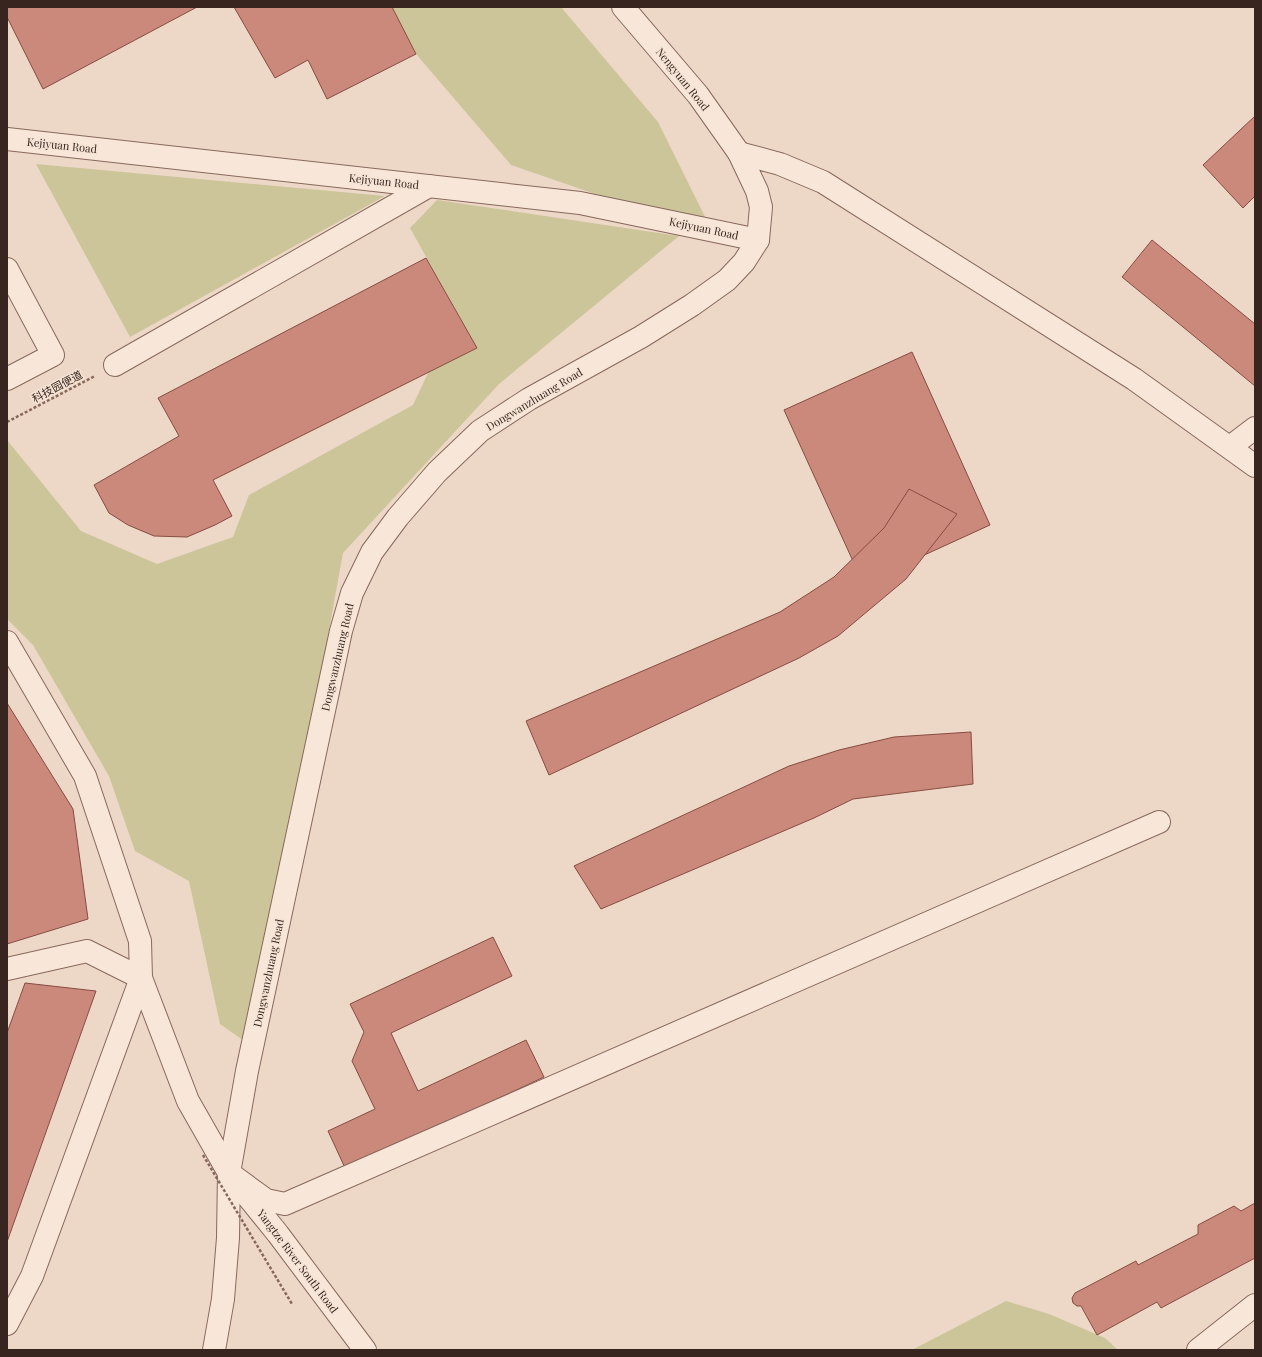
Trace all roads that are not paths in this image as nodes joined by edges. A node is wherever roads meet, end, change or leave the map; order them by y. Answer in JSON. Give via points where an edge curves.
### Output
{"nodes":[{"id":1,"x":624,"y":7,"type":"edge"},
{"id":2,"x":7,"y":139,"type":"edge"},
{"id":3,"x":739,"y":153,"type":"junction"},
{"id":4,"x":429,"y":186,"type":"junction"},
{"id":5,"x":758,"y":240,"type":"junction"},
{"id":6,"x":7,"y":269,"type":"edge"},
{"id":7,"x":115,"y":365,"type":"road end"},
{"id":8,"x":7,"y":379,"type":"edge"},
{"id":9,"x":1255,"y":428,"type":"edge"},
{"id":10,"x":1230,"y":447,"type":"junction"},
{"id":11,"x":1255,"y":466,"type":"edge"},
{"id":12,"x":7,"y":642,"type":"edge"},
{"id":13,"x":1159,"y":822,"type":"dead end"},
{"id":14,"x":7,"y":969,"type":"edge"},
{"id":15,"x":141,"y":978,"type":"junction"},
{"id":16,"x":229,"y":1173,"type":"junction"},
{"id":17,"x":1255,"y":1305,"type":"edge"},
{"id":18,"x":7,"y":1324,"type":"edge"},
{"id":19,"x":214,"y":1350,"type":"edge"},
{"id":20,"x":365,"y":1350,"type":"edge"},
{"id":21,"x":1198,"y":1350,"type":"edge"}],
"edges":[{"from":1,"to":3,"type":"street","name":"Nengyuan Road","via":[[698,95]]},
{"from":2,"to":4,"type":"street","name":"Kejiyuan Road"},
{"from":3,"to":5,"type":"street","name":"Dongwanzhuang Road","via":[[757,191],[761,207]]},
{"from":3,"to":10,"type":"street","via":[[780,164],[823,182],[1134,379]]},
{"from":4,"to":5,"type":"street","name":"Kejiyuan Road","via":[[580,203]]},
{"from":4,"to":7,"type":"street"},
{"from":5,"to":16,"type":"street","name":"Dongwanzhuang Road","via":[[744,262],[727,280],[692,305],[641,337],[529,399],[480,431],[437,472],[372,552],[352,593],[341,631],[247,1071]]},
{"from":6,"to":8,"type":"street","via":[[53,356]]},
{"from":9,"to":10,"type":"street"},
{"from":10,"to":11,"type":"street"},
{"from":12,"to":15,"type":"street","via":[[85,776],[140,941]]},
{"from":13,"to":16,"type":"street","via":[[286,1204],[266,1200]]},
{"from":14,"to":15,"type":"street","via":[[87,951]]},
{"from":15,"to":16,"type":"street","name":"Yangtze River South Road","via":[[188,1101]]},
{"from":15,"to":18,"type":"street","via":[[32,1276]]},
{"from":16,"to":19,"type":"street","name":"Dongwanzhuang Road","via":[[228,1238],[223,1299]]},
{"from":16,"to":20,"type":"street","name":"Yangtze River South Road"},
{"from":17,"to":21,"type":"street"}]}
